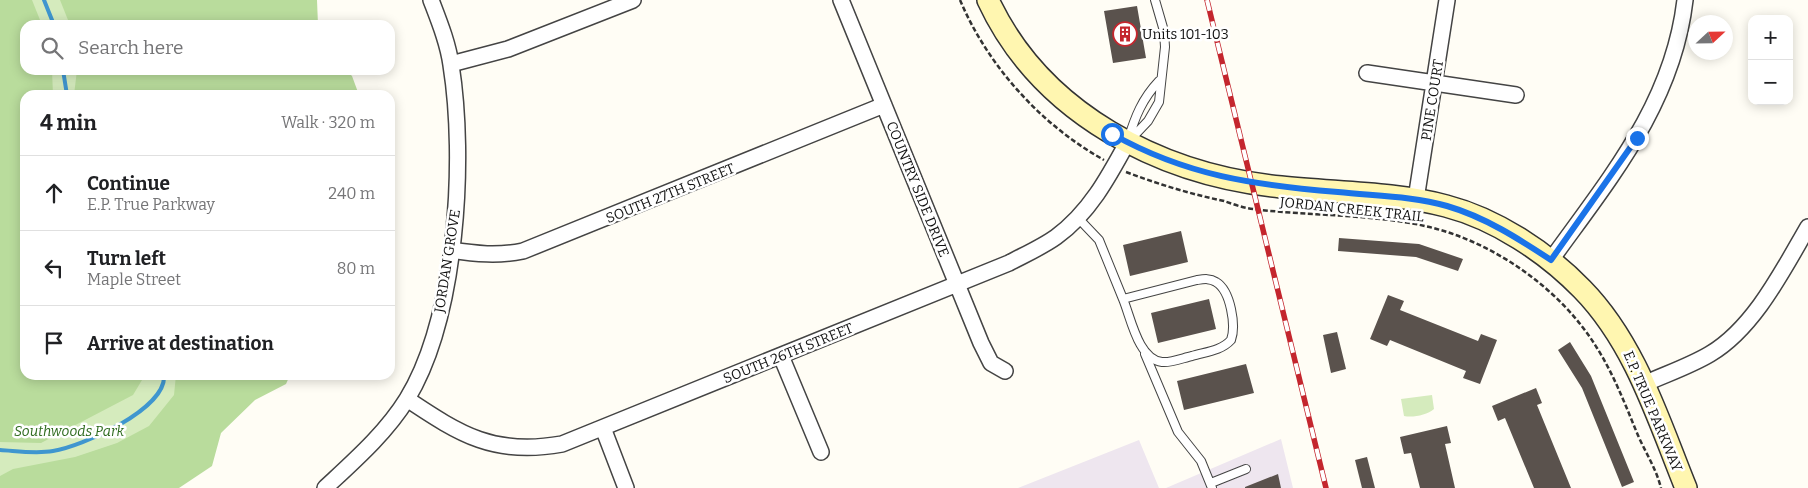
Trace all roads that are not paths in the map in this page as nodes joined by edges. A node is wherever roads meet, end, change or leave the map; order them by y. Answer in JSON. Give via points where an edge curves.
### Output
{"nodes":[{"id":1,"x":431,"y":0,"type":"edge"},
{"id":2,"x":633,"y":0,"type":"edge"},
{"id":3,"x":841,"y":0,"type":"edge"},
{"id":4,"x":988,"y":0,"type":"edge"},
{"id":5,"x":1155,"y":0,"type":"edge"},
{"id":6,"x":1447,"y":0,"type":"edge"},
{"id":7,"x":1685,"y":0,"type":"edge"},
{"id":8,"x":451,"y":64,"type":"junction"},
{"id":9,"x":1367,"y":73,"type":"dead end"},
{"id":10,"x":1159,"y":82,"type":"junction"},
{"id":11,"x":1435,"y":83,"type":"junction"},
{"id":12,"x":1516,"y":95,"type":"dead end"},
{"id":13,"x":884,"y":106,"type":"junction"},
{"id":14,"x":1127,"y":143,"type":"junction"},
{"id":15,"x":1416,"y":199,"type":"junction"},
{"id":16,"x":1078,"y":218,"type":"junction"},
{"id":17,"x":1808,"y":227,"type":"edge"},
{"id":18,"x":451,"y":250,"type":"junction"},
{"id":19,"x":1551,"y":260,"type":"junction"},
{"id":20,"x":958,"y":283,"type":"junction"},
{"id":21,"x":1123,"y":299,"type":"junction"},
{"id":22,"x":1142,"y":348,"type":"junction"},
{"id":23,"x":781,"y":356,"type":"junction"},
{"id":24,"x":1005,"y":371,"type":"dead end"},
{"id":25,"x":1644,"y":384,"type":"junction"},
{"id":26,"x":407,"y":399,"type":"junction"},
{"id":27,"x":603,"y":428,"type":"junction"},
{"id":28,"x":821,"y":452,"type":"dead end"},
{"id":29,"x":1246,"y":469,"type":"dead end"},
{"id":30,"x":1211,"y":485,"type":"edge"},
{"id":31,"x":325,"y":488,"type":"edge"},
{"id":32,"x":626,"y":488,"type":"edge"},
{"id":33,"x":1686,"y":488,"type":"edge"}],
"edges":[{"from":1,"to":8,"type":"street","name":"JORDAN GROVE"},
{"from":2,"to":8,"type":"street","via":[[508,49]]},
{"from":3,"to":13,"type":"street","name":"COUNTRY SIDE DRIVE"},
{"from":4,"to":14,"type":"main road","name":"E.P. TRUE PARKWAY","via":[[1012,42],[1042,80],[1065,101]]},
{"from":5,"to":10,"type":"lane","via":[[1164,30],[1165,47]]},
{"from":6,"to":11,"type":"street","name":"PINE COURT"},
{"from":7,"to":19,"type":"street","via":[[1673,57],[1660,93],[1637,138]]},
{"from":8,"to":18,"type":"street","name":"JORDAN GROVE","via":[[458,163]]},
{"from":9,"to":11,"type":"street"},
{"from":10,"to":14,"type":"lane","via":[[1147,94]]},
{"from":10,"to":14,"type":"lane","via":[[1158,102],[1148,121]]},
{"from":11,"to":12,"type":"street"},
{"from":11,"to":15,"type":"street","name":"PINE COURT"},
{"from":13,"to":18,"type":"street","name":"SOUTH 27TH STREET","via":[[523,251],[485,255]]},
{"from":13,"to":20,"type":"street","name":"COUNTRY SIDE DRIVE"},
{"from":14,"to":15,"type":"main road","name":"E.P. TRUE PARKWAY","via":[[1167,161],[1222,178],[1278,187]]},
{"from":14,"to":16,"type":"street","name":"SOUTH 26TH STREET","via":[[1103,187]]},
{"from":15,"to":19,"type":"main road","name":"E.P. TRUE PARKWAY","via":[[1448,206],[1481,219]]},
{"from":16,"to":20,"type":"street","name":"SOUTH 26TH STREET","via":[[1056,237],[1009,263]]},
{"from":16,"to":21,"type":"lane","via":[[1099,240]]},
{"from":17,"to":25,"type":"street","via":[[1780,276],[1741,329],[1711,353]]},
{"from":18,"to":26,"type":"street","name":"JORDAN GROVE","via":[[438,323]]},
{"from":19,"to":25,"type":"main road","name":"E.P. TRUE PARKWAY","via":[[1604,313]]},
{"from":20,"to":23,"type":"street","name":"SOUTH 26TH STREET"},
{"from":20,"to":24,"type":"street","name":"COUNTRY SIDE DRIVE","via":[[991,363]]},
{"from":21,"to":22,"type":"lane"},
{"from":21,"to":22,"type":"lane","via":[[1207,279],[1217,282],[1227,299],[1233,334],[1226,346],[1164,362],[1149,357]]},
{"from":22,"to":30,"type":"lane","via":[[1178,432],[1202,461]]},
{"from":23,"to":27,"type":"street","name":"SOUTH 26TH STREET"},
{"from":23,"to":28,"type":"street"},
{"from":25,"to":33,"type":"main road","name":"E.P. TRUE PARKWAY"},
{"from":26,"to":27,"type":"street","name":"SOUTH 26TH STREET","via":[[444,424],[481,442],[510,447],[535,449],[562,444]]},
{"from":26,"to":31,"type":"street","name":"JORDAN GROVE","via":[[365,452]]},
{"from":27,"to":32,"type":"street"},
{"from":29,"to":30,"type":"lane"}]}
